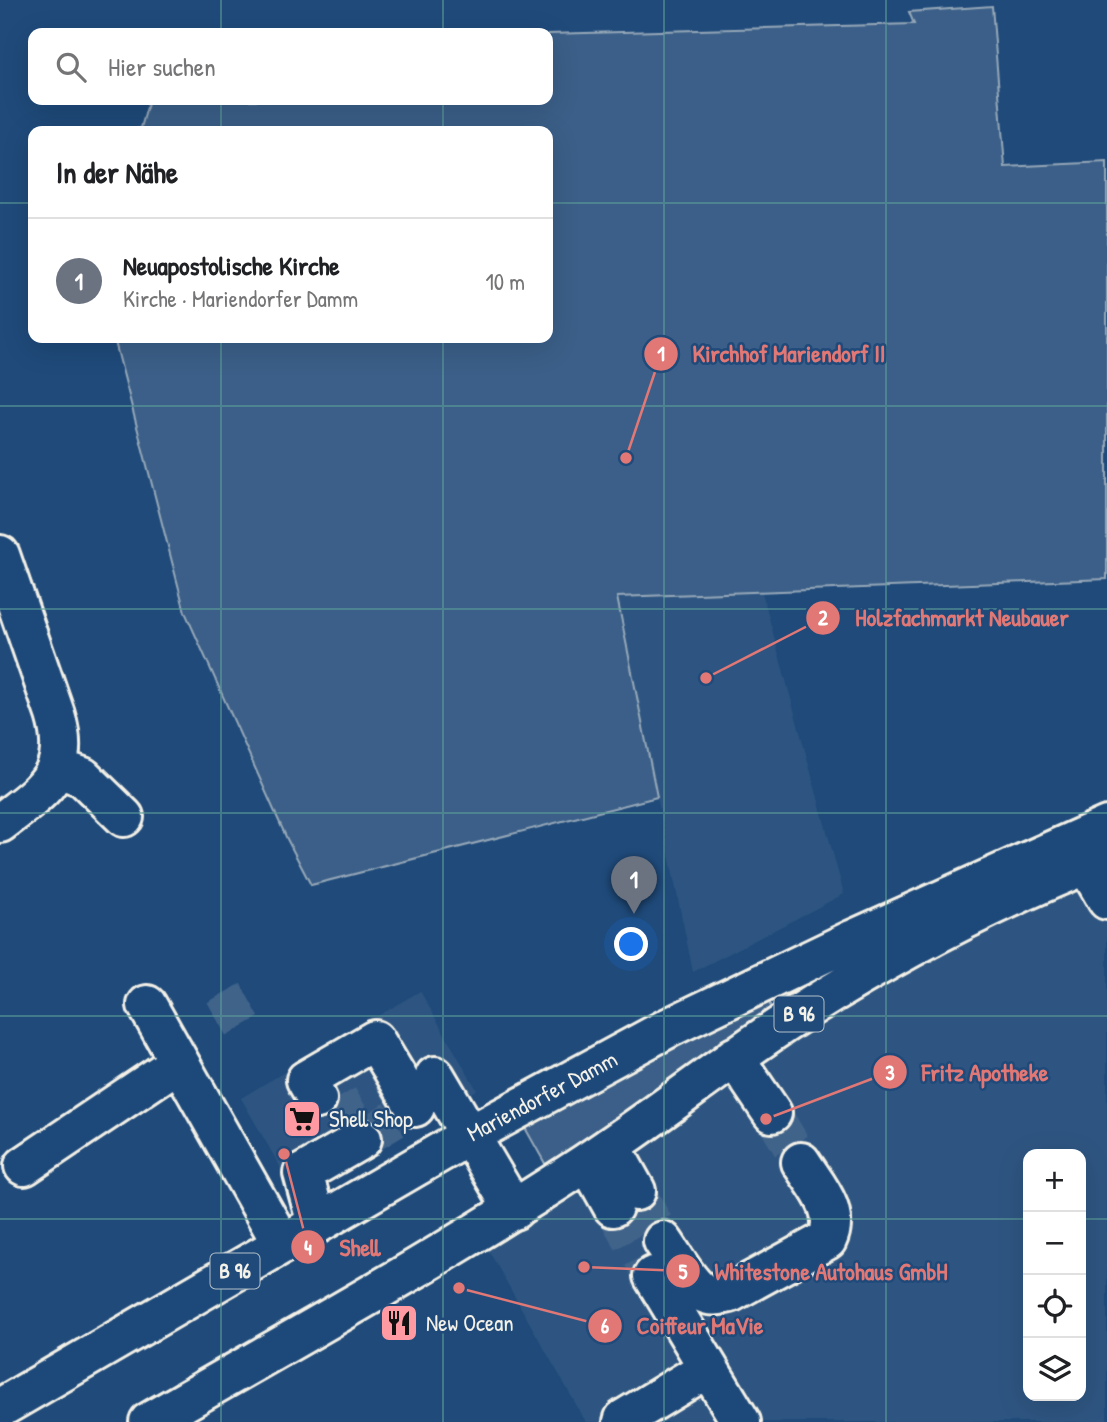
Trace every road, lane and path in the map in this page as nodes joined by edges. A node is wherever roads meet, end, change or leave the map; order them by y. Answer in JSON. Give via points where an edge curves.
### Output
{"nodes":[{"id":1,"x":0,"y":555,"type":"edge"},
{"id":2,"x":57,"y":768,"type":"junction"},
{"id":3,"x":124,"y":817,"type":"dead end"},
{"id":4,"x":0,"y":823,"type":"edge"},
{"id":5,"x":1107,"y":826,"type":"edge"},
{"id":6,"x":1097,"y":860,"type":"edge"},
{"id":7,"x":1107,"y":901,"type":"edge"},
{"id":8,"x":908,"y":932,"type":"junction"},
{"id":9,"x":147,"y":1005,"type":"dead end"},
{"id":10,"x":734,"y":1057,"type":"junction"},
{"id":11,"x":179,"y":1062,"type":"junction"},
{"id":12,"x":317,"y":1099,"type":"dead end"},
{"id":13,"x":772,"y":1113,"type":"tunnel mouth"},
{"id":14,"x":470,"y":1135,"type":"junction"},
{"id":15,"x":349,"y":1142,"type":"tunnel mouth"},
{"id":16,"x":599,"y":1154,"type":"junction"},
{"id":17,"x":802,"y":1162,"type":"tunnel mouth"},
{"id":18,"x":24,"y":1166,"type":"dead end"},
{"id":19,"x":624,"y":1199,"type":"tunnel mouth"},
{"id":20,"x":514,"y":1210,"type":"junction"},
{"id":21,"x":317,"y":1224,"type":"junction"},
{"id":22,"x":282,"y":1244,"type":"junction"},
{"id":23,"x":708,"y":1368,"type":"junction"},
{"id":24,"x":0,"y":1408,"type":"edge"},
{"id":25,"x":149,"y":1422,"type":"edge"},
{"id":26,"x":623,"y":1422,"type":"edge"},
{"id":27,"x":741,"y":1422,"type":"edge"}],
"edges":[{"from":1,"to":2,"type":"main road","via":[[61,733]]},
{"from":2,"to":3,"type":"main road","via":[[83,777]]},
{"from":2,"to":4,"type":"main road","via":[[41,791]]},
{"from":5,"to":8,"type":"main road","name":"Mariendorfer Damm","number":"B 96"},
{"from":6,"to":7,"type":"main road"},
{"from":6,"to":8,"type":"main road","name":"Mariendorfer Damm","number":"B 96"},
{"from":8,"to":10,"type":"main road","name":"Mariendorfer Damm","number":"B 96","via":[[844,986]]},
{"from":8,"to":14,"type":"main road","name":"Mariendorfer Damm","number":"B 96","via":[[668,1028]]},
{"from":9,"to":11,"type":"main road"},
{"from":10,"to":13,"type":"main road"},
{"from":10,"to":16,"type":"main road","name":"Mariendorfer Damm","number":"B 96"},
{"from":11,"to":18,"type":"main road"},
{"from":11,"to":22,"type":"main road"},
{"from":12,"to":14,"type":"main road","via":[[306,1080],[375,1040],[404,1088]]},
{"from":14,"to":20,"type":"main road"},
{"from":14,"to":21,"type":"main road","name":"Mariendorfer Damm","number":"B 96"},
{"from":15,"to":21,"type":"main road","via":[[303,1173]]},
{"from":16,"to":19,"type":"main road"},
{"from":16,"to":20,"type":"main road","name":"Mariendorfer Damm","number":"B 96"},
{"from":17,"to":23,"type":"main road","via":[[831,1210],[833,1222],[827,1240],[730,1293],[716,1296],[703,1293],[658,1258]]},
{"from":20,"to":25,"type":"main road","name":"Mariendorfer Damm","number":"B 96"},
{"from":21,"to":22,"type":"main road","name":"Mariendorfer Damm","number":"B 96"},
{"from":22,"to":24,"type":"main road","name":"Mariendorfer Damm","number":"B 96"},
{"from":23,"to":26,"type":"main road"},
{"from":23,"to":27,"type":"main road"}]}
